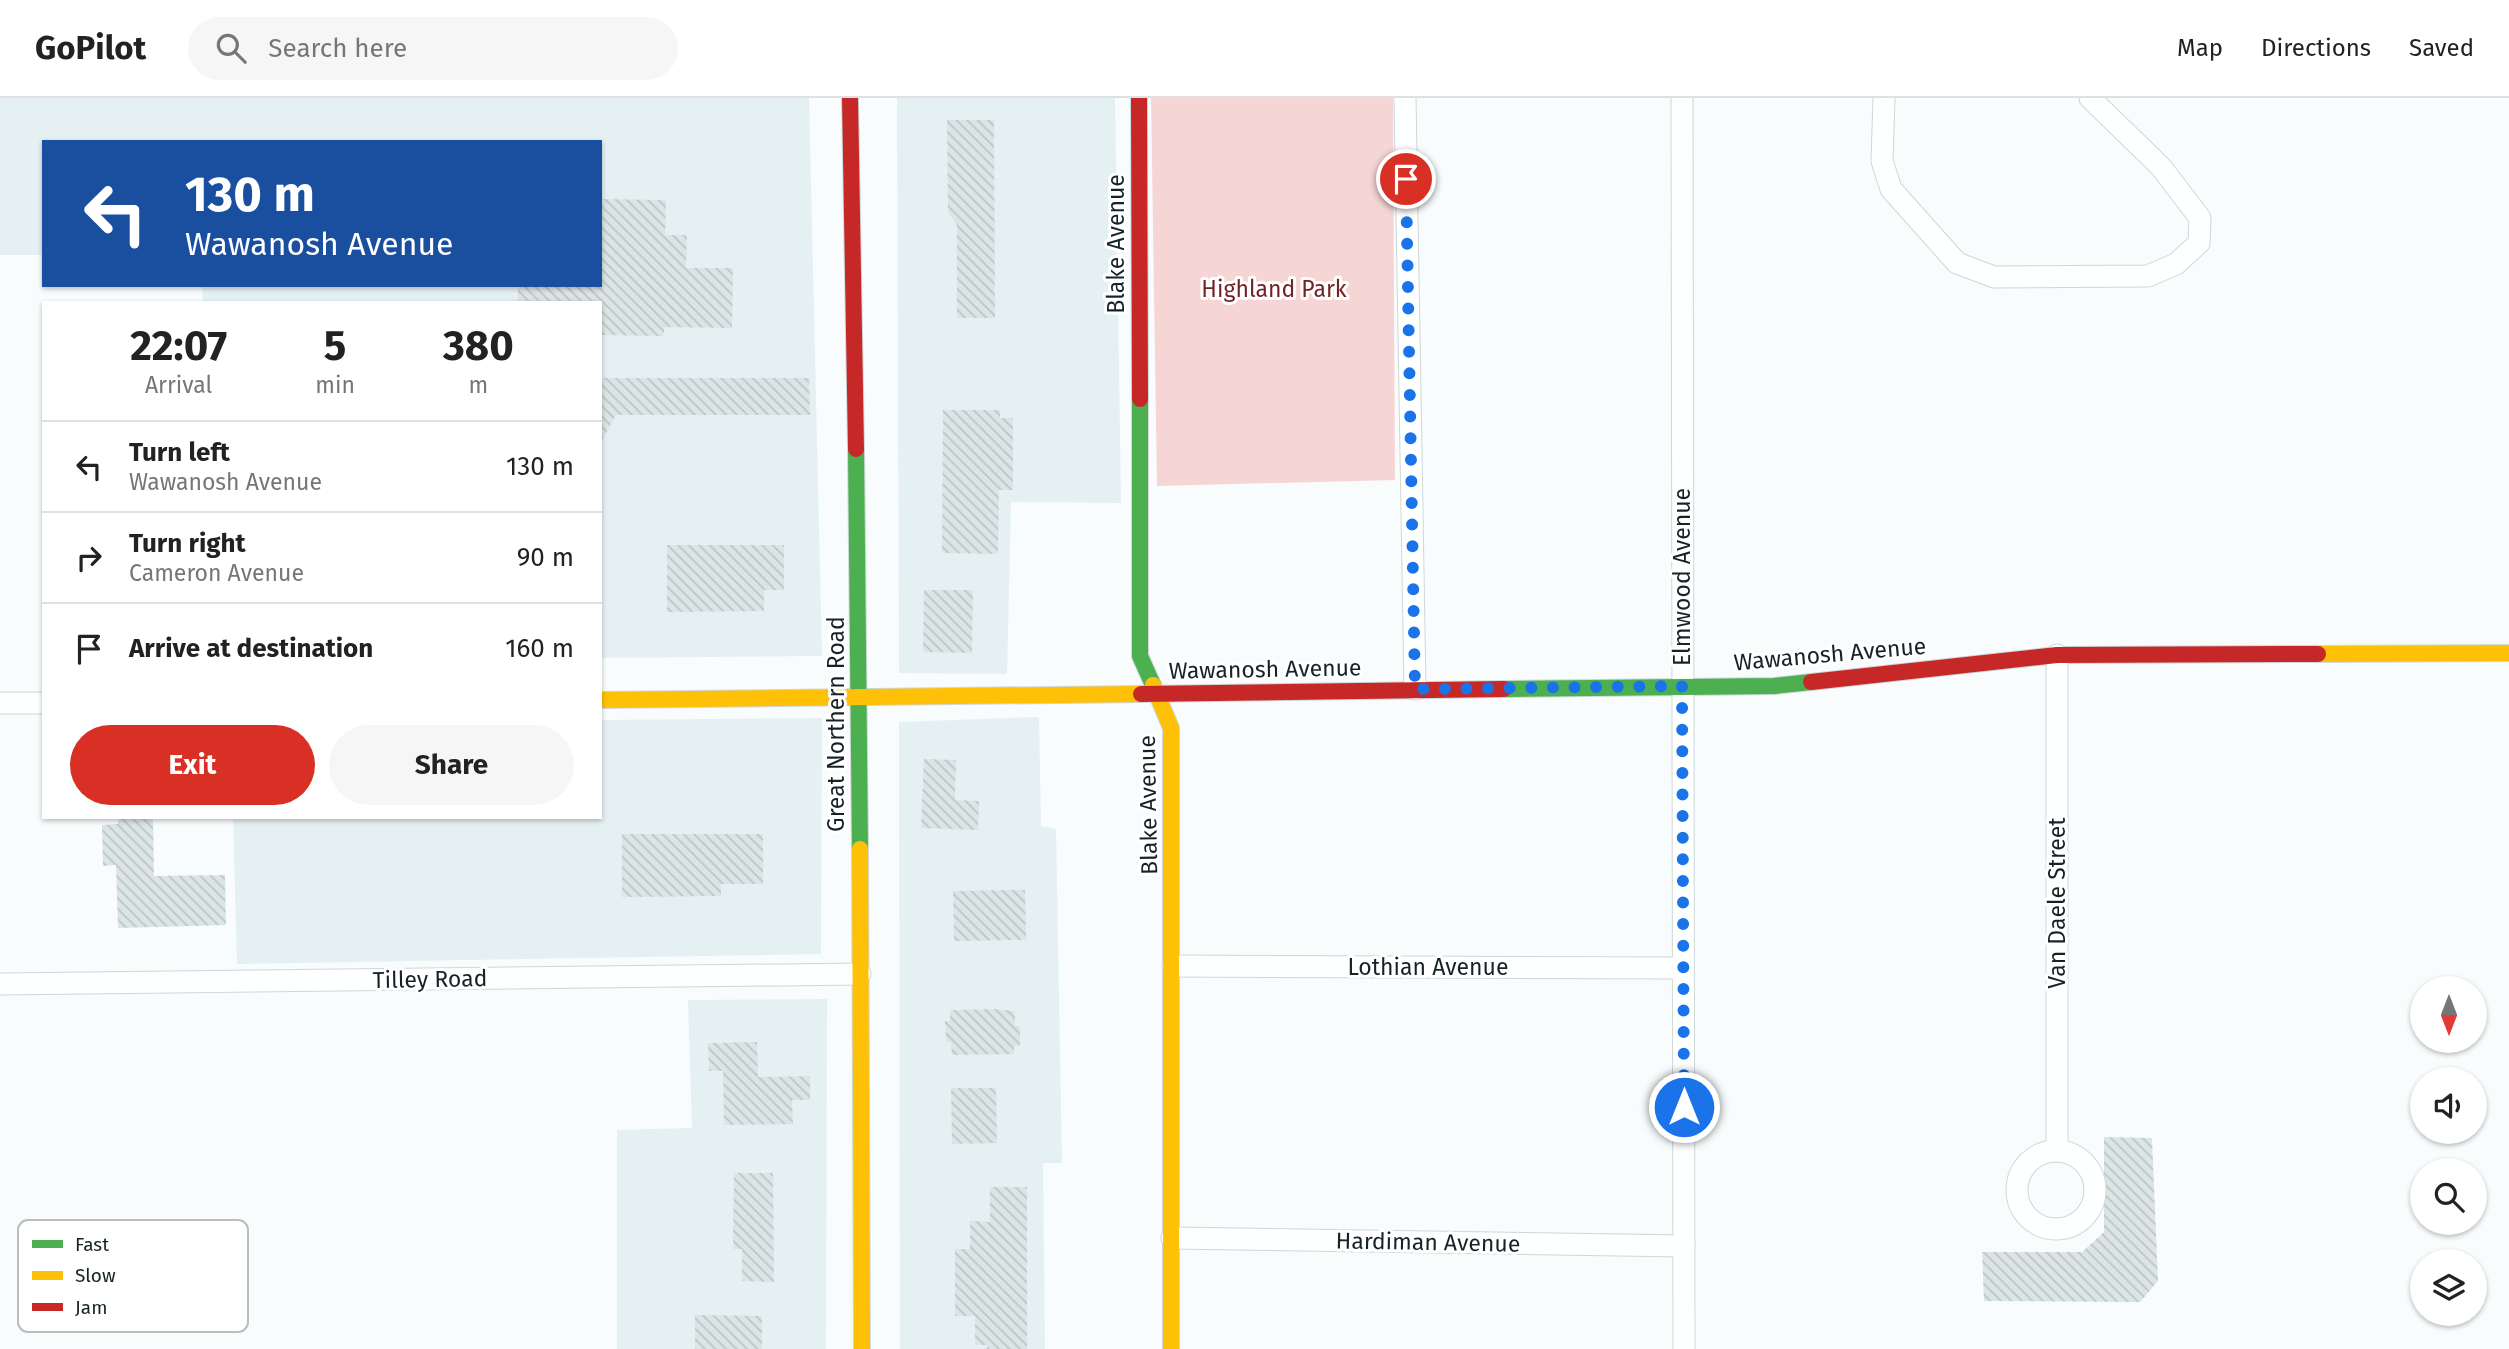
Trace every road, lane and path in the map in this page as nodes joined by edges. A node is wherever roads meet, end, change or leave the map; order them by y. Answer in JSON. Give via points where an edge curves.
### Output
{"nodes":[{"id":1,"x":850,"y":98,"type":"edge"},
{"id":2,"x":1139,"y":98,"type":"edge"},
{"id":3,"x":1405,"y":98,"type":"edge"},
{"id":4,"x":1682,"y":98,"type":"edge"},
{"id":5,"x":1884,"y":98,"type":"edge"},
{"id":6,"x":2090,"y":98,"type":"edge"},
{"id":7,"x":2509,"y":653,"type":"edge"},
{"id":8,"x":2057,"y":655,"type":"junction"},
{"id":9,"x":1682,"y":686,"type":"junction"},
{"id":10,"x":1415,"y":689,"type":"junction"},
{"id":11,"x":1157,"y":694,"type":"junction"},
{"id":12,"x":860,"y":698,"type":"junction"},
{"id":13,"x":602,"y":700,"type":"edge"},
{"id":14,"x":0,"y":703,"type":"edge"},
{"id":15,"x":42,"y":703,"type":"edge"},
{"id":16,"x":1173,"y":966,"type":"junction"},
{"id":17,"x":1683,"y":968,"type":"junction"},
{"id":18,"x":860,"y":974,"type":"junction"},
{"id":19,"x":0,"y":984,"type":"edge"},
{"id":20,"x":2057,"y":1152,"type":"dead end"},
{"id":21,"x":1172,"y":1238,"type":"junction"},
{"id":22,"x":1684,"y":1247,"type":"junction"},
{"id":23,"x":862,"y":1349,"type":"edge"},
{"id":24,"x":1171,"y":1349,"type":"edge"},
{"id":25,"x":1684,"y":1349,"type":"edge"}],
"edges":[{"from":1,"to":12,"type":"street","name":"Great Northern Road"},
{"from":2,"to":11,"type":"street","name":"Blake Avenue","via":[[1140,656]]},
{"from":3,"to":10,"type":"street"},
{"from":4,"to":9,"type":"street","name":"Elmwood Avenue"},
{"from":5,"to":6,"type":"street","via":[[1882,160],[1891,189],[1957,263],[1994,277],[2148,276],[2176,264],[2199,243],[2200,218],[2161,167]]},
{"from":7,"to":8,"type":"street","name":"Wawanosh Avenue"},
{"from":8,"to":9,"type":"street","name":"Wawanosh Avenue","via":[[1773,686]]},
{"from":8,"to":20,"type":"street","name":"Van Daele Street"},
{"from":9,"to":10,"type":"street","name":"Wawanosh Avenue"},
{"from":9,"to":17,"type":"street","name":"Elmwood Avenue"},
{"from":10,"to":11,"type":"street","name":"Wawanosh Avenue"},
{"from":11,"to":12,"type":"street","name":"Wawanosh Avenue"},
{"from":11,"to":16,"type":"street","name":"Blake Avenue","via":[[1171,728]]},
{"from":12,"to":13,"type":"street","name":"Wawanosh Avenue"},
{"from":12,"to":18,"type":"street","name":"Great Northern Road"},
{"from":14,"to":15,"type":"street"},
{"from":16,"to":17,"type":"street","name":"Lothian Avenue"},
{"from":16,"to":21,"type":"street","name":"Blake Avenue"},
{"from":17,"to":22,"type":"street","name":"Elmwood Avenue"},
{"from":18,"to":19,"type":"street","name":"Tilley Road"},
{"from":18,"to":23,"type":"street","name":"Great Northern Road"},
{"from":21,"to":22,"type":"street","name":"Hardiman Avenue"},
{"from":21,"to":24,"type":"street","name":"Blake Avenue"},
{"from":22,"to":25,"type":"street","name":"Elmwood Avenue"}]}
